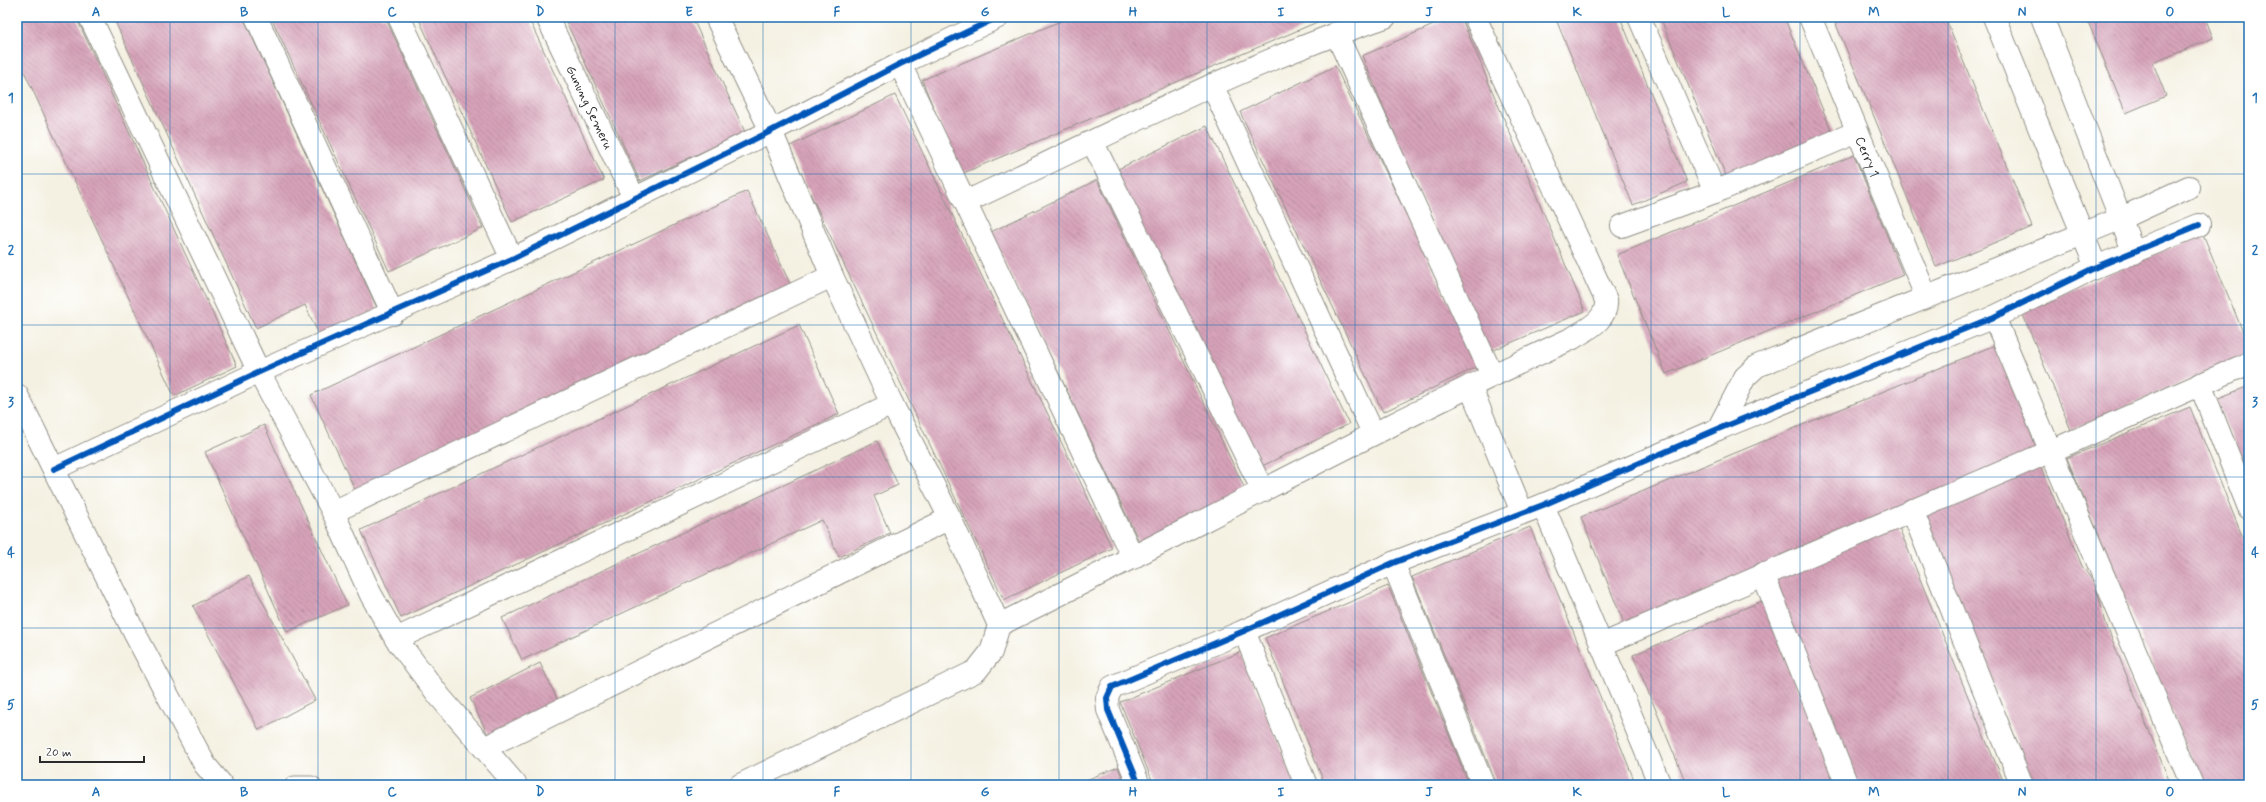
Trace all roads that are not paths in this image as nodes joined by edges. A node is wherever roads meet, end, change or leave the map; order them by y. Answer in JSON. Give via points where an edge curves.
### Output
{"nodes":[{"id":1,"x":90,"y":17,"type":"edge"},
{"id":2,"x":256,"y":17,"type":"edge"},
{"id":3,"x":399,"y":17,"type":"edge"},
{"id":4,"x":547,"y":17,"type":"edge"},
{"id":5,"x":716,"y":17,"type":"edge"},
{"id":6,"x":998,"y":17,"type":"edge"},
{"id":7,"x":1385,"y":17,"type":"edge"},
{"id":8,"x":1475,"y":17,"type":"edge"},
{"id":9,"x":1639,"y":17,"type":"edge"},
{"id":10,"x":1810,"y":17,"type":"edge"},
{"id":11,"x":1994,"y":17,"type":"edge"},
{"id":12,"x":2042,"y":17,"type":"edge"},
{"id":13,"x":1336,"y":33,"type":"junction"},
{"id":14,"x":900,"y":64,"type":"junction"},
{"id":15,"x":1212,"y":84,"type":"junction"},
{"id":16,"x":771,"y":131,"type":"junction"},
{"id":17,"x":1857,"y":132,"type":"junction"},
{"id":18,"x":1093,"y":143,"type":"junction"},
{"id":19,"x":2189,"y":187,"type":"dead end"},
{"id":20,"x":1715,"y":192,"type":"junction"},
{"id":21,"x":634,"y":198,"type":"junction"},
{"id":22,"x":966,"y":202,"type":"junction"},
{"id":23,"x":2122,"y":218,"type":"junction"},
{"id":24,"x":2199,"y":225,"type":"dead end"},
{"id":25,"x":1622,"y":226,"type":"dead end"},
{"id":26,"x":2083,"y":233,"type":"junction"},
{"id":27,"x":2134,"y":253,"type":"junction"},
{"id":28,"x":512,"y":259,"type":"junction"},
{"id":29,"x":2096,"y":267,"type":"junction"},
{"id":30,"x":832,"y":276,"type":"junction"},
{"id":31,"x":1926,"y":296,"type":"junction"},
{"id":32,"x":393,"y":314,"type":"junction"},
{"id":33,"x":1994,"y":317,"type":"junction"},
{"id":34,"x":2249,"y":363,"type":"edge"},
{"id":35,"x":259,"y":372,"type":"junction"},
{"id":36,"x":1492,"y":375,"type":"junction"},
{"id":37,"x":2200,"y":384,"type":"junction"},
{"id":38,"x":1470,"y":386,"type":"junction"},
{"id":39,"x":17,"y":395,"type":"edge"},
{"id":40,"x":892,"y":404,"type":"junction"},
{"id":41,"x":1720,"y":424,"type":"junction"},
{"id":42,"x":1372,"y":433,"type":"junction"},
{"id":43,"x":2049,"y":452,"type":"junction"},
{"id":44,"x":54,"y":469,"type":"junction"},
{"id":45,"x":1263,"y":491,"type":"junction"},
{"id":46,"x":1543,"y":505,"type":"junction"},
{"id":47,"x":2249,"y":508,"type":"edge"},
{"id":48,"x":1912,"y":510,"type":"junction"},
{"id":49,"x":332,"y":512,"type":"junction"},
{"id":50,"x":1522,"y":512,"type":"junction"},
{"id":51,"x":950,"y":518,"type":"junction"},
{"id":52,"x":1133,"y":558,"type":"junction"},
{"id":53,"x":1393,"y":563,"type":"junction"},
{"id":54,"x":1764,"y":574,"type":"junction"},
{"id":55,"x":998,"y":625,"type":"junction"},
{"id":56,"x":1244,"y":632,"type":"junction"},
{"id":57,"x":396,"y":639,"type":"junction"},
{"id":58,"x":1601,"y":645,"type":"junction"},
{"id":59,"x":484,"y":748,"type":"junction"},
{"id":60,"x":204,"y":775,"type":"edge"},
{"id":61,"x":222,"y":785,"type":"edge"},
{"id":62,"x":294,"y":785,"type":"edge"},
{"id":63,"x":312,"y":785,"type":"edge"},
{"id":64,"x":516,"y":785,"type":"edge"},
{"id":65,"x":740,"y":785,"type":"edge"},
{"id":66,"x":1139,"y":785,"type":"edge"},
{"id":67,"x":1306,"y":785,"type":"edge"},
{"id":68,"x":1483,"y":785,"type":"edge"},
{"id":69,"x":1660,"y":785,"type":"edge"},
{"id":70,"x":1847,"y":785,"type":"edge"},
{"id":71,"x":2022,"y":785,"type":"edge"},
{"id":72,"x":2192,"y":785,"type":"edge"}],
"edges":[{"from":1,"to":35,"type":"street"},
{"from":2,"to":32,"type":"street"},
{"from":3,"to":28,"type":"street"},
{"from":4,"to":21,"type":"street","name":"Gunung Semeru"},
{"from":5,"to":16,"type":"street"},
{"from":6,"to":14,"type":"street"},
{"from":7,"to":13,"type":"street"},
{"from":8,"to":36,"type":"street","via":[[1606,300],[1607,308],[1595,324],[1573,338]]},
{"from":9,"to":20,"type":"street"},
{"from":10,"to":17,"type":"street","name":"Cerry 1"},
{"from":11,"to":26,"type":"street"},
{"from":12,"to":23,"type":"street"},
{"from":13,"to":15,"type":"street"},
{"from":13,"to":36,"type":"street"},
{"from":14,"to":16,"type":"street"},
{"from":14,"to":22,"type":"street"},
{"from":15,"to":18,"type":"street"},
{"from":15,"to":42,"type":"street"},
{"from":16,"to":21,"type":"street"},
{"from":16,"to":30,"type":"street"},
{"from":17,"to":20,"type":"street"},
{"from":17,"to":31,"type":"street","name":"Cerry 1"},
{"from":18,"to":22,"type":"street"},
{"from":18,"to":45,"type":"street"},
{"from":19,"to":23,"type":"street"},
{"from":20,"to":25,"type":"street"},
{"from":21,"to":28,"type":"street"},
{"from":22,"to":52,"type":"street"},
{"from":23,"to":26,"type":"street"},
{"from":23,"to":27,"type":"street"},
{"from":24,"to":27,"type":"street"},
{"from":26,"to":29,"type":"street"},
{"from":26,"to":31,"type":"street"},
{"from":27,"to":29,"type":"street"},
{"from":28,"to":32,"type":"street"},
{"from":29,"to":33,"type":"street"},
{"from":30,"to":40,"type":"street"},
{"from":30,"to":49,"type":"street"},
{"from":31,"to":41,"type":"street","via":[[1757,366],[1745,377]]},
{"from":32,"to":35,"type":"street"},
{"from":33,"to":41,"type":"street"},
{"from":33,"to":43,"type":"street"},
{"from":34,"to":37,"type":"street"},
{"from":35,"to":44,"type":"street"},
{"from":35,"to":49,"type":"street"},
{"from":36,"to":38,"type":"street"},
{"from":37,"to":43,"type":"street"},
{"from":37,"to":47,"type":"street"},
{"from":38,"to":42,"type":"street"},
{"from":38,"to":50,"type":"street"},
{"from":39,"to":44,"type":"street"},
{"from":40,"to":51,"type":"street"},
{"from":40,"to":57,"type":"street"},
{"from":41,"to":46,"type":"street"},
{"from":42,"to":45,"type":"street"},
{"from":43,"to":48,"type":"street"},
{"from":43,"to":72,"type":"street"},
{"from":44,"to":60,"type":"street"},
{"from":45,"to":52,"type":"street"},
{"from":46,"to":50,"type":"street"},
{"from":46,"to":58,"type":"street"},
{"from":48,"to":54,"type":"street"},
{"from":48,"to":71,"type":"street"},
{"from":49,"to":57,"type":"street","via":[[371,595]]},
{"from":50,"to":53,"type":"street"},
{"from":51,"to":55,"type":"street"},
{"from":51,"to":59,"type":"street"},
{"from":52,"to":55,"type":"street"},
{"from":53,"to":56,"type":"street"},
{"from":53,"to":68,"type":"street"},
{"from":54,"to":58,"type":"street"},
{"from":54,"to":70,"type":"street"},
{"from":55,"to":65,"type":"street","via":[[991,652],[976,671]]},
{"from":56,"to":66,"type":"street","via":[[1112,687],[1107,698],[1108,710]]},
{"from":56,"to":67,"type":"street"},
{"from":57,"to":59,"type":"street","via":[[440,697]]},
{"from":58,"to":69,"type":"street"},
{"from":59,"to":64,"type":"street"},
{"from":60,"to":61,"type":"street"},
{"from":62,"to":63,"type":"lane"}]}
